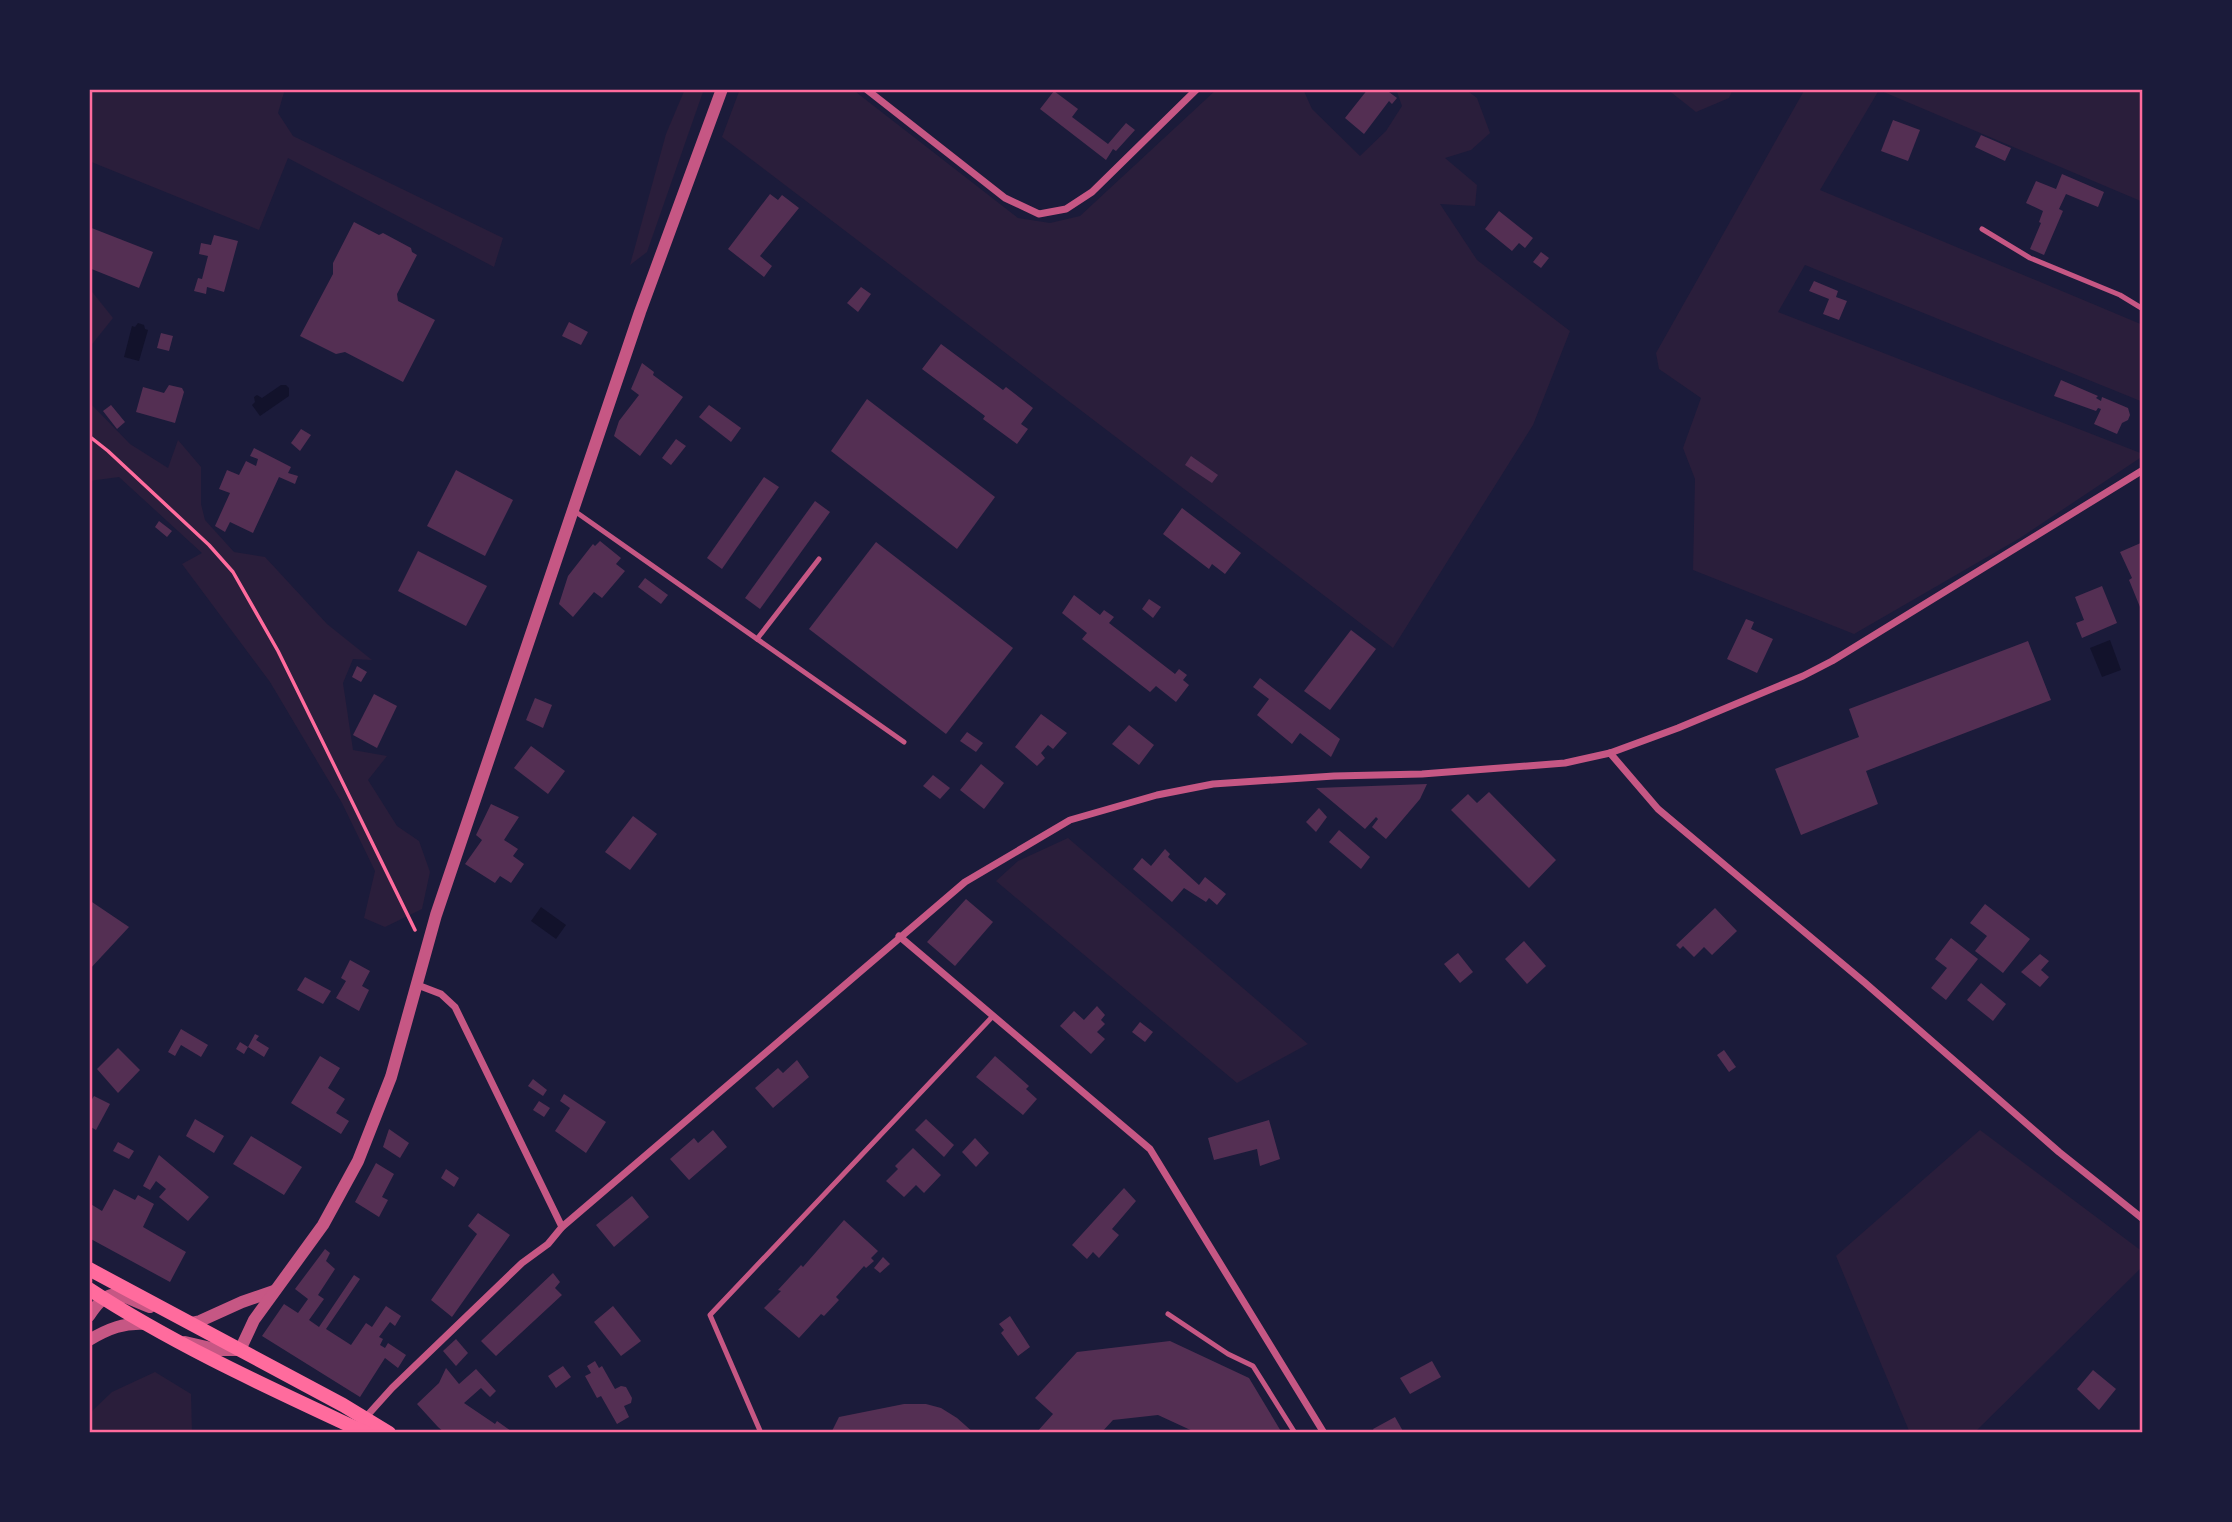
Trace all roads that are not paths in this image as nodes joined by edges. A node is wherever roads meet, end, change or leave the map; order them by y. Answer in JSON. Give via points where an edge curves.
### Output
{"nodes":[{"id":1,"x":722,"y":89,"type":"edge"},
{"id":2,"x":866,"y":89,"type":"edge"},
{"id":3,"x":1197,"y":89,"type":"edge"},
{"id":4,"x":1982,"y":229,"type":"dead end"},
{"id":5,"x":2143,"y":309,"type":"edge"},
{"id":6,"x":2143,"y":470,"type":"edge"},
{"id":7,"x":573,"y":510,"type":"junction"},
{"id":8,"x":820,"y":559,"type":"dead end"},
{"id":9,"x":757,"y":639,"type":"junction"},
{"id":10,"x":905,"y":742,"type":"dead end"},
{"id":11,"x":1610,"y":753,"type":"junction"},
{"id":12,"x":899,"y":936,"type":"junction"},
{"id":13,"x":415,"y":984,"type":"junction"},
{"id":14,"x":993,"y":1016,"type":"junction"},
{"id":15,"x":2143,"y":1219,"type":"edge"},
{"id":16,"x":562,"y":1227,"type":"junction"},
{"id":17,"x":89,"y":1269,"type":"edge"},
{"id":18,"x":89,"y":1289,"type":"edge"},
{"id":19,"x":274,"y":1291,"type":"junction"},
{"id":20,"x":102,"y":1297,"type":"junction"},
{"id":21,"x":1168,"y":1314,"type":"dead end"},
{"id":22,"x":89,"y":1316,"type":"edge"},
{"id":23,"x":191,"y":1323,"type":"junction"},
{"id":24,"x":147,"y":1324,"type":"junction"},
{"id":25,"x":175,"y":1339,"type":"junction"},
{"id":26,"x":89,"y":1340,"type":"edge"},
{"id":27,"x":240,"y":1350,"type":"junction"},
{"id":28,"x":366,"y":1425,"type":"edge"},
{"id":29,"x":389,"y":1433,"type":"edge"},
{"id":30,"x":761,"y":1433,"type":"edge"},
{"id":31,"x":1295,"y":1433,"type":"edge"},
{"id":32,"x":1324,"y":1433,"type":"edge"}],
"edges":[{"from":1,"to":7,"type":"street"},
{"from":2,"to":3,"type":"street","via":[[1005,198],[1039,214],[1066,209],[1092,192]]},
{"from":4,"to":5,"type":"lane","via":[[2030,258]]},
{"from":6,"to":11,"type":"street","via":[[1832,661]]},
{"from":7,"to":9,"type":"lane"},
{"from":7,"to":13,"type":"street"},
{"from":8,"to":9,"type":"lane"},
{"from":9,"to":10,"type":"lane"},
{"from":11,"to":12,"type":"street","via":[[1565,763],[1213,784],[1157,795],[1070,820],[965,882]]},
{"from":11,"to":15,"type":"street","via":[[1658,809]]},
{"from":12,"to":14,"type":"street"},
{"from":12,"to":16,"type":"street"},
{"from":13,"to":16,"type":"street","via":[[441,994],[455,1007]]},
{"from":13,"to":19,"type":"street","via":[[391,1077],[358,1161],[323,1225]]},
{"from":14,"to":30,"type":"lane","via":[[710,1315]]},
{"from":14,"to":32,"type":"street","via":[[1150,1149]]},
{"from":16,"to":28,"type":"street","via":[[392,1388]]},
{"from":17,"to":23,"type":"main road"},
{"from":18,"to":20,"type":"main road"},
{"from":19,"to":23,"type":"street"},
{"from":19,"to":27,"type":"street"},
{"from":20,"to":22,"type":"street"},
{"from":20,"to":23,"type":"street","via":[[117,1295]]},
{"from":20,"to":24,"type":"main road"},
{"from":21,"to":31,"type":"lane","via":[[1253,1366]]},
{"from":23,"to":27,"type":"main road"},
{"from":24,"to":25,"type":"main road"},
{"from":24,"to":26,"type":"street","via":[[115,1326]]},
{"from":25,"to":27,"type":"street"},
{"from":25,"to":28,"type":"main road","via":[[256,1381]]},
{"from":27,"to":28,"type":"main road"},
{"from":28,"to":29,"type":"main road"}]}
